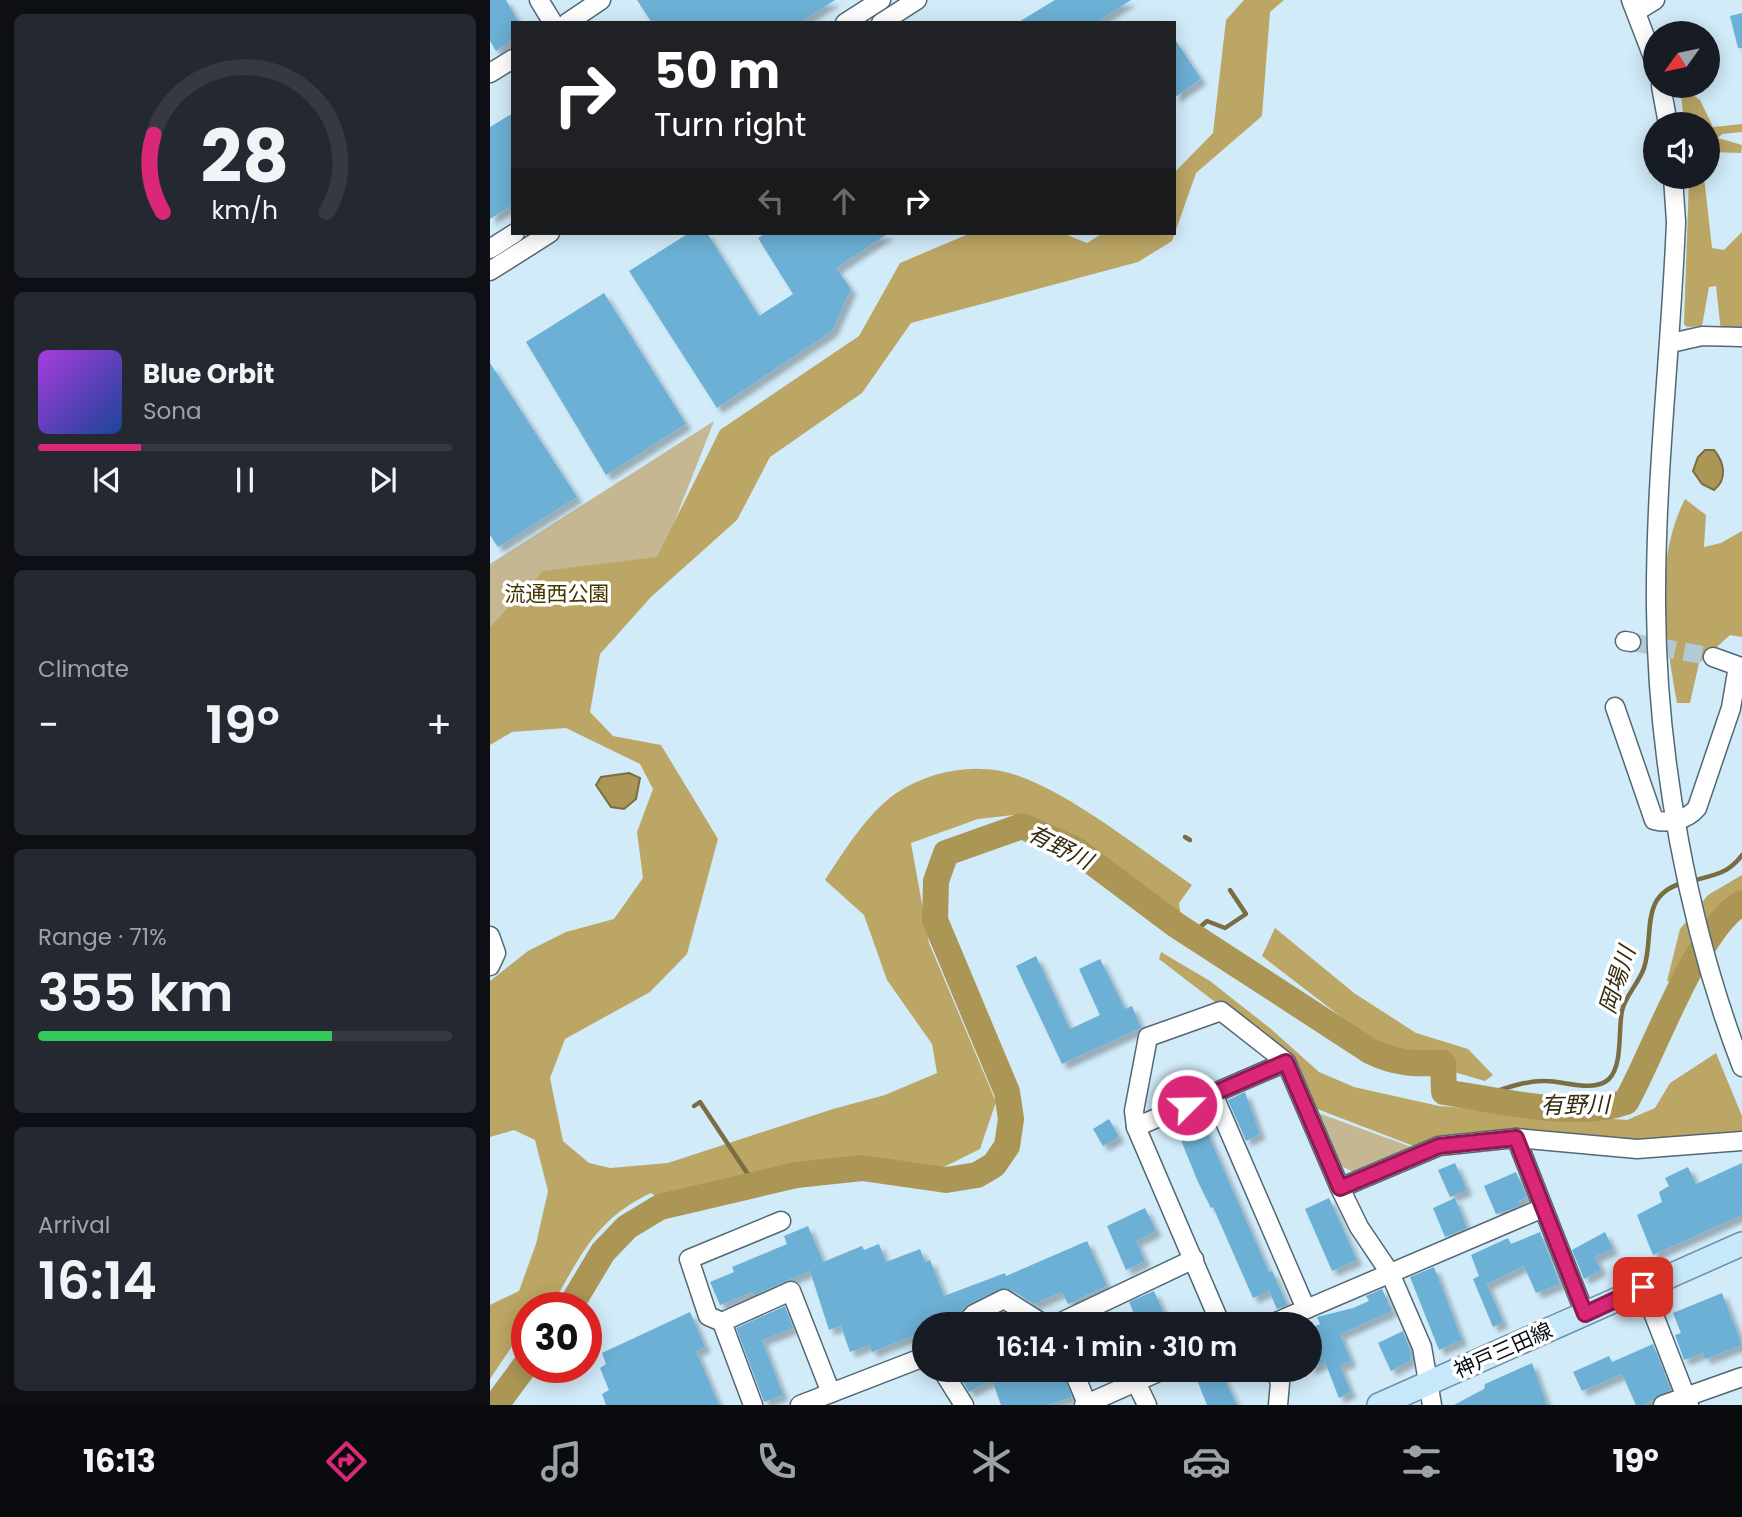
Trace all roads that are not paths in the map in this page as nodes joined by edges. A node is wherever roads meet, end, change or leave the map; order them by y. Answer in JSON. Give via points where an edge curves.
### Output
{"nodes":[{"id":1,"x":539,"y":0,"type":"edge"},
{"id":2,"x":601,"y":0,"type":"edge"},
{"id":3,"x":881,"y":0,"type":"edge"},
{"id":4,"x":917,"y":0,"type":"edge"},
{"id":5,"x":1655,"y":0,"type":"edge"},
{"id":6,"x":1634,"y":5,"type":"edge"},
{"id":7,"x":552,"y":21,"type":"edge"},
{"id":8,"x":570,"y":21,"type":"edge"},
{"id":9,"x":848,"y":21,"type":"edge"},
{"id":10,"x":884,"y":21,"type":"edge"},
{"id":11,"x":1643,"y":30,"type":"edge"},
{"id":12,"x":511,"y":60,"type":"edge"},
{"id":13,"x":490,"y":73,"type":"edge"},
{"id":14,"x":1674,"y":189,"type":"edge"},
{"id":15,"x":512,"y":235,"type":"edge"},
{"id":16,"x":547,"y":235,"type":"edge"},
{"id":17,"x":490,"y":248,"type":"edge"},
{"id":18,"x":490,"y":271,"type":"edge"},
{"id":19,"x":1742,"y":337,"type":"edge"},
{"id":20,"x":1671,"y":343,"type":"junction"},
{"id":21,"x":1713,"y":657,"type":"tunnel mouth"},
{"id":22,"x":1615,"y":707,"type":"dead end"},
{"id":23,"x":1676,"y":820,"type":"junction"},
{"id":24,"x":490,"y":936,"type":"edge"},
{"id":25,"x":490,"y":966,"type":"edge"},
{"id":26,"x":1286,"y":1062,"type":"junction"},
{"id":27,"x":1742,"y":1067,"type":"edge"},
{"id":28,"x":1213,"y":1094,"type":"junction"},
{"id":29,"x":1136,"y":1127,"type":"junction"},
{"id":30,"x":1516,"y":1138,"type":"junction"},
{"id":31,"x":1742,"y":1141,"type":"edge"},
{"id":32,"x":1340,"y":1188,"type":"junction"},
{"id":33,"x":1543,"y":1208,"type":"junction"},
{"id":34,"x":781,"y":1221,"type":"dead end"},
{"id":35,"x":1742,"y":1244,"type":"edge"},
{"id":36,"x":1194,"y":1259,"type":"junction"},
{"id":37,"x":1390,"y":1273,"type":"junction"},
{"id":38,"x":1643,"y":1287,"type":"junction"},
{"id":39,"x":1306,"y":1309,"type":"junction"},
{"id":40,"x":978,"y":1312,"type":"edge"},
{"id":41,"x":1025,"y":1312,"type":"edge"},
{"id":42,"x":1080,"y":1312,"type":"edge"},
{"id":43,"x":1216,"y":1312,"type":"edge"},
{"id":44,"x":1299,"y":1312,"type":"edge"},
{"id":45,"x":1585,"y":1314,"type":"junction"},
{"id":46,"x":722,"y":1322,"type":"junction"},
{"id":47,"x":912,"y":1362,"type":"edge"},
{"id":48,"x":1742,"y":1377,"type":"edge"},
{"id":49,"x":950,"y":1382,"type":"edge"},
{"id":50,"x":1077,"y":1382,"type":"edge"},
{"id":51,"x":1136,"y":1382,"type":"joint"},
{"id":52,"x":1280,"y":1382,"type":"edge"},
{"id":53,"x":831,"y":1393,"type":"junction"},
{"id":54,"x":1429,"y":1395,"type":"edge"},
{"id":55,"x":1687,"y":1400,"type":"edge"},
{"id":56,"x":753,"y":1405,"type":"edge"},
{"id":57,"x":800,"y":1405,"type":"edge"},
{"id":58,"x":964,"y":1405,"type":"edge"},
{"id":59,"x":1086,"y":1405,"type":"edge"},
{"id":60,"x":1147,"y":1405,"type":"edge"},
{"id":61,"x":1278,"y":1405,"type":"edge"},
{"id":62,"x":1379,"y":1405,"type":"edge"},
{"id":63,"x":1663,"y":1405,"type":"edge"}],
"edges":[{"from":1,"to":7,"type":"street"},
{"from":2,"to":8,"type":"street"},
{"from":3,"to":9,"type":"street"},
{"from":4,"to":10,"type":"street"},
{"from":5,"to":6,"type":"street"},
{"from":6,"to":11,"type":"street"},
{"from":12,"to":13,"type":"street"},
{"from":14,"to":20,"type":"street"},
{"from":15,"to":17,"type":"street"},
{"from":16,"to":18,"type":"street"},
{"from":19,"to":20,"type":"street","via":[[1702,336]]},
{"from":20,"to":23,"type":"street","via":[[1656,605]]},
{"from":21,"to":23,"type":"street","via":[[1738,666],[1731,708],[1697,808],[1691,816]]},
{"from":22,"to":23,"type":"street","via":[[1654,820]]},
{"from":23,"to":27,"type":"street","via":[[1719,1000]]},
{"from":24,"to":25,"type":"street","via":[[496,953]]},
{"from":26,"to":28,"type":"street"},
{"from":26,"to":29,"type":"street","via":[[1221,1010],[1148,1037],[1134,1111]]},
{"from":26,"to":32,"type":"street"},
{"from":28,"to":29,"type":"street"},
{"from":28,"to":39,"type":"street"},
{"from":29,"to":36,"type":"street"},
{"from":30,"to":31,"type":"street","via":[[1637,1149]]},
{"from":30,"to":32,"type":"street","via":[[1439,1146]]},
{"from":30,"to":33,"type":"street"},
{"from":32,"to":37,"type":"street"},
{"from":33,"to":37,"type":"street"},
{"from":33,"to":45,"type":"street"},
{"from":34,"to":46,"type":"street","via":[[689,1259],[708,1316]]},
{"from":35,"to":38,"type":"main road","name":"神戸三田線"},
{"from":36,"to":42,"type":"street"},
{"from":36,"to":43,"type":"street"},
{"from":37,"to":39,"type":"street"},
{"from":37,"to":54,"type":"street","via":[[1422,1347]]},
{"from":38,"to":45,"type":"main road","name":"神戸三田線"},
{"from":38,"to":55,"type":"street"},
{"from":39,"to":44,"type":"street"},
{"from":40,"to":41,"type":"street","via":[[1004,1299]]},
{"from":45,"to":54,"type":"main road","name":"神戸三田線"},
{"from":46,"to":53,"type":"street","via":[[792,1291]]},
{"from":46,"to":56,"type":"street"},
{"from":47,"to":53,"type":"street"},
{"from":48,"to":55,"type":"street"},
{"from":49,"to":58,"type":"street"},
{"from":50,"to":59,"type":"street"},
{"from":51,"to":59,"type":"street"},
{"from":51,"to":60,"type":"street"},
{"from":52,"to":61,"type":"street"},
{"from":53,"to":57,"type":"street"},
{"from":54,"to":62,"type":"main road","name":"神戸三田線"},
{"from":55,"to":63,"type":"street"}]}
